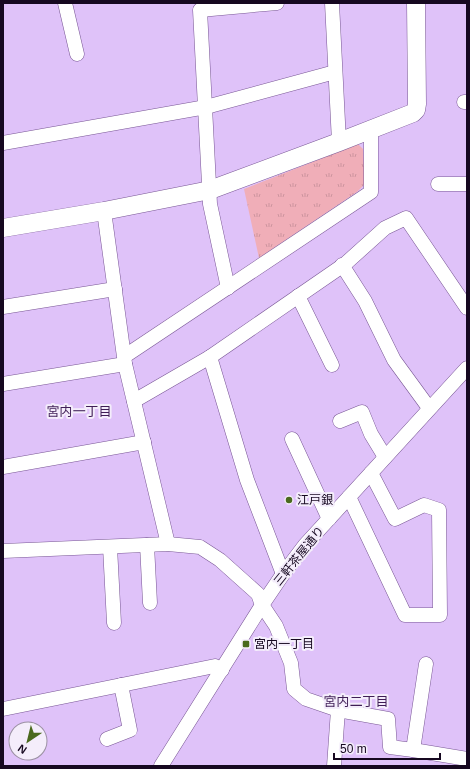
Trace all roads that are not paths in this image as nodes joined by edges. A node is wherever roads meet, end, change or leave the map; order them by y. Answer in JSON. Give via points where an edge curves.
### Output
{"nodes":[{"id":1,"x":65,"y":3,"type":"edge"},
{"id":2,"x":277,"y":3,"type":"edge"},
{"id":3,"x":332,"y":3,"type":"edge"},
{"id":4,"x":416,"y":3,"type":"edge"},
{"id":5,"x":199,"y":7,"type":"edge"},
{"id":6,"x":77,"y":54,"type":"dead end"},
{"id":7,"x":335,"y":72,"type":"junction"},
{"id":8,"x":206,"y":107,"type":"junction"},
{"id":9,"x":371,"y":128,"type":"junction"},
{"id":10,"x":338,"y":142,"type":"junction"},
{"id":11,"x":3,"y":143,"type":"edge"},
{"id":12,"x":438,"y":184,"type":"dead end"},
{"id":13,"x":467,"y":184,"type":"edge"},
{"id":14,"x":210,"y":190,"type":"junction"},
{"id":15,"x":104,"y":211,"type":"junction"},
{"id":16,"x":3,"y":228,"type":"edge"},
{"id":17,"x":342,"y":265,"type":"junction"},
{"id":18,"x":228,"y":288,"type":"junction"},
{"id":19,"x":115,"y":289,"type":"junction"},
{"id":20,"x":298,"y":296,"type":"junction"},
{"id":21,"x":3,"y":307,"type":"edge"},
{"id":22,"x":467,"y":308,"type":"edge"},
{"id":23,"x":210,"y":357,"type":"junction"},
{"id":24,"x":125,"y":360,"type":"junction"},
{"id":25,"x":332,"y":364,"type":"dead end"},
{"id":26,"x":467,"y":368,"type":"edge"},
{"id":27,"x":3,"y":384,"type":"edge"},
{"id":28,"x":134,"y":402,"type":"junction"},
{"id":29,"x":429,"y":408,"type":"junction"},
{"id":30,"x":340,"y":421,"type":"dead end"},
{"id":31,"x":292,"y":439,"type":"dead end"},
{"id":32,"x":144,"y":442,"type":"junction"},
{"id":33,"x":385,"y":457,"type":"junction"},
{"id":34,"x":3,"y":467,"type":"edge"},
{"id":35,"x":371,"y":473,"type":"junction"},
{"id":36,"x":349,"y":497,"type":"junction"},
{"id":37,"x":329,"y":519,"type":"junction"},
{"id":38,"x":168,"y":544,"type":"junction"},
{"id":39,"x":146,"y":545,"type":"junction"},
{"id":40,"x":110,"y":547,"type":"junction"},
{"id":41,"x":3,"y":551,"type":"edge"},
{"id":42,"x":283,"y":574,"type":"junction"},
{"id":43,"x":150,"y":603,"type":"dead end"},
{"id":44,"x":262,"y":605,"type":"junction"},
{"id":45,"x":114,"y":622,"type":"dead end"},
{"id":46,"x":426,"y":664,"type":"dead end"},
{"id":47,"x":222,"y":670,"type":"junction"},
{"id":48,"x":121,"y":685,"type":"junction"},
{"id":49,"x":3,"y":709,"type":"edge"},
{"id":50,"x":338,"y":710,"type":"junction"},
{"id":51,"x":107,"y":739,"type":"dead end"},
{"id":52,"x":413,"y":750,"type":"junction"},
{"id":53,"x":467,"y":759,"type":"edge"},
{"id":54,"x":161,"y":766,"type":"edge"},
{"id":55,"x":334,"y":766,"type":"edge"}],
"edges":[{"from":1,"to":6,"type":"street"},
{"from":2,"to":5,"type":"street","via":[[208,9]]},
{"from":3,"to":7,"type":"street"},
{"from":4,"to":9,"type":"street","via":[[416,110]]},
{"from":5,"to":8,"type":"street"},
{"from":7,"to":8,"type":"street"},
{"from":7,"to":10,"type":"street"},
{"from":8,"to":11,"type":"street"},
{"from":8,"to":14,"type":"street"},
{"from":9,"to":10,"type":"street"},
{"from":9,"to":18,"type":"street","via":[[371,192]]},
{"from":10,"to":14,"type":"street"},
{"from":12,"to":13,"type":"street"},
{"from":14,"to":15,"type":"street"},
{"from":14,"to":18,"type":"street","via":[[210,204]]},
{"from":15,"to":16,"type":"street"},
{"from":15,"to":19,"type":"street"},
{"from":17,"to":20,"type":"street"},
{"from":17,"to":22,"type":"street","via":[[385,228],[406,218]]},
{"from":17,"to":29,"type":"street","via":[[365,301],[394,360]]},
{"from":18,"to":24,"type":"street"},
{"from":19,"to":21,"type":"street"},
{"from":19,"to":24,"type":"street"},
{"from":20,"to":23,"type":"street"},
{"from":20,"to":25,"type":"street"},
{"from":23,"to":28,"type":"street"},
{"from":23,"to":42,"type":"street","via":[[247,480]]},
{"from":24,"to":27,"type":"street"},
{"from":24,"to":28,"type":"street"},
{"from":26,"to":29,"type":"street","name":"三軒茶屋通り"},
{"from":28,"to":32,"type":"street"},
{"from":29,"to":33,"type":"street","name":"三軒茶屋通り"},
{"from":30,"to":33,"type":"street","via":[[362,412]]},
{"from":31,"to":37,"type":"street"},
{"from":32,"to":34,"type":"street"},
{"from":32,"to":38,"type":"street"},
{"from":33,"to":35,"type":"street","name":"三軒茶屋通り"},
{"from":35,"to":36,"type":"street","name":"三軒茶屋通り"},
{"from":35,"to":36,"type":"street","via":[[395,518],[424,505],[439,510],[440,615],[404,615]]},
{"from":36,"to":37,"type":"street","name":"三軒茶屋通り"},
{"from":37,"to":42,"type":"street","name":"三軒茶屋通り"},
{"from":38,"to":39,"type":"street"},
{"from":38,"to":44,"type":"street","via":[[200,547],[220,560],[258,594]]},
{"from":39,"to":40,"type":"street"},
{"from":39,"to":43,"type":"street"},
{"from":40,"to":41,"type":"street"},
{"from":40,"to":45,"type":"street"},
{"from":42,"to":44,"type":"street","name":"三軒茶屋通り"},
{"from":44,"to":47,"type":"street","name":"三軒茶屋通り"},
{"from":44,"to":50,"type":"street","via":[[276,626],[291,663],[294,689],[306,699]]},
{"from":46,"to":52,"type":"street"},
{"from":47,"to":48,"type":"street","via":[[215,666]]},
{"from":47,"to":54,"type":"street","name":"三軒茶屋通り"},
{"from":48,"to":49,"type":"street"},
{"from":48,"to":51,"type":"street","via":[[130,730]]},
{"from":50,"to":52,"type":"street","via":[[388,718],[390,747]]},
{"from":50,"to":55,"type":"street"},
{"from":52,"to":53,"type":"street"}]}
